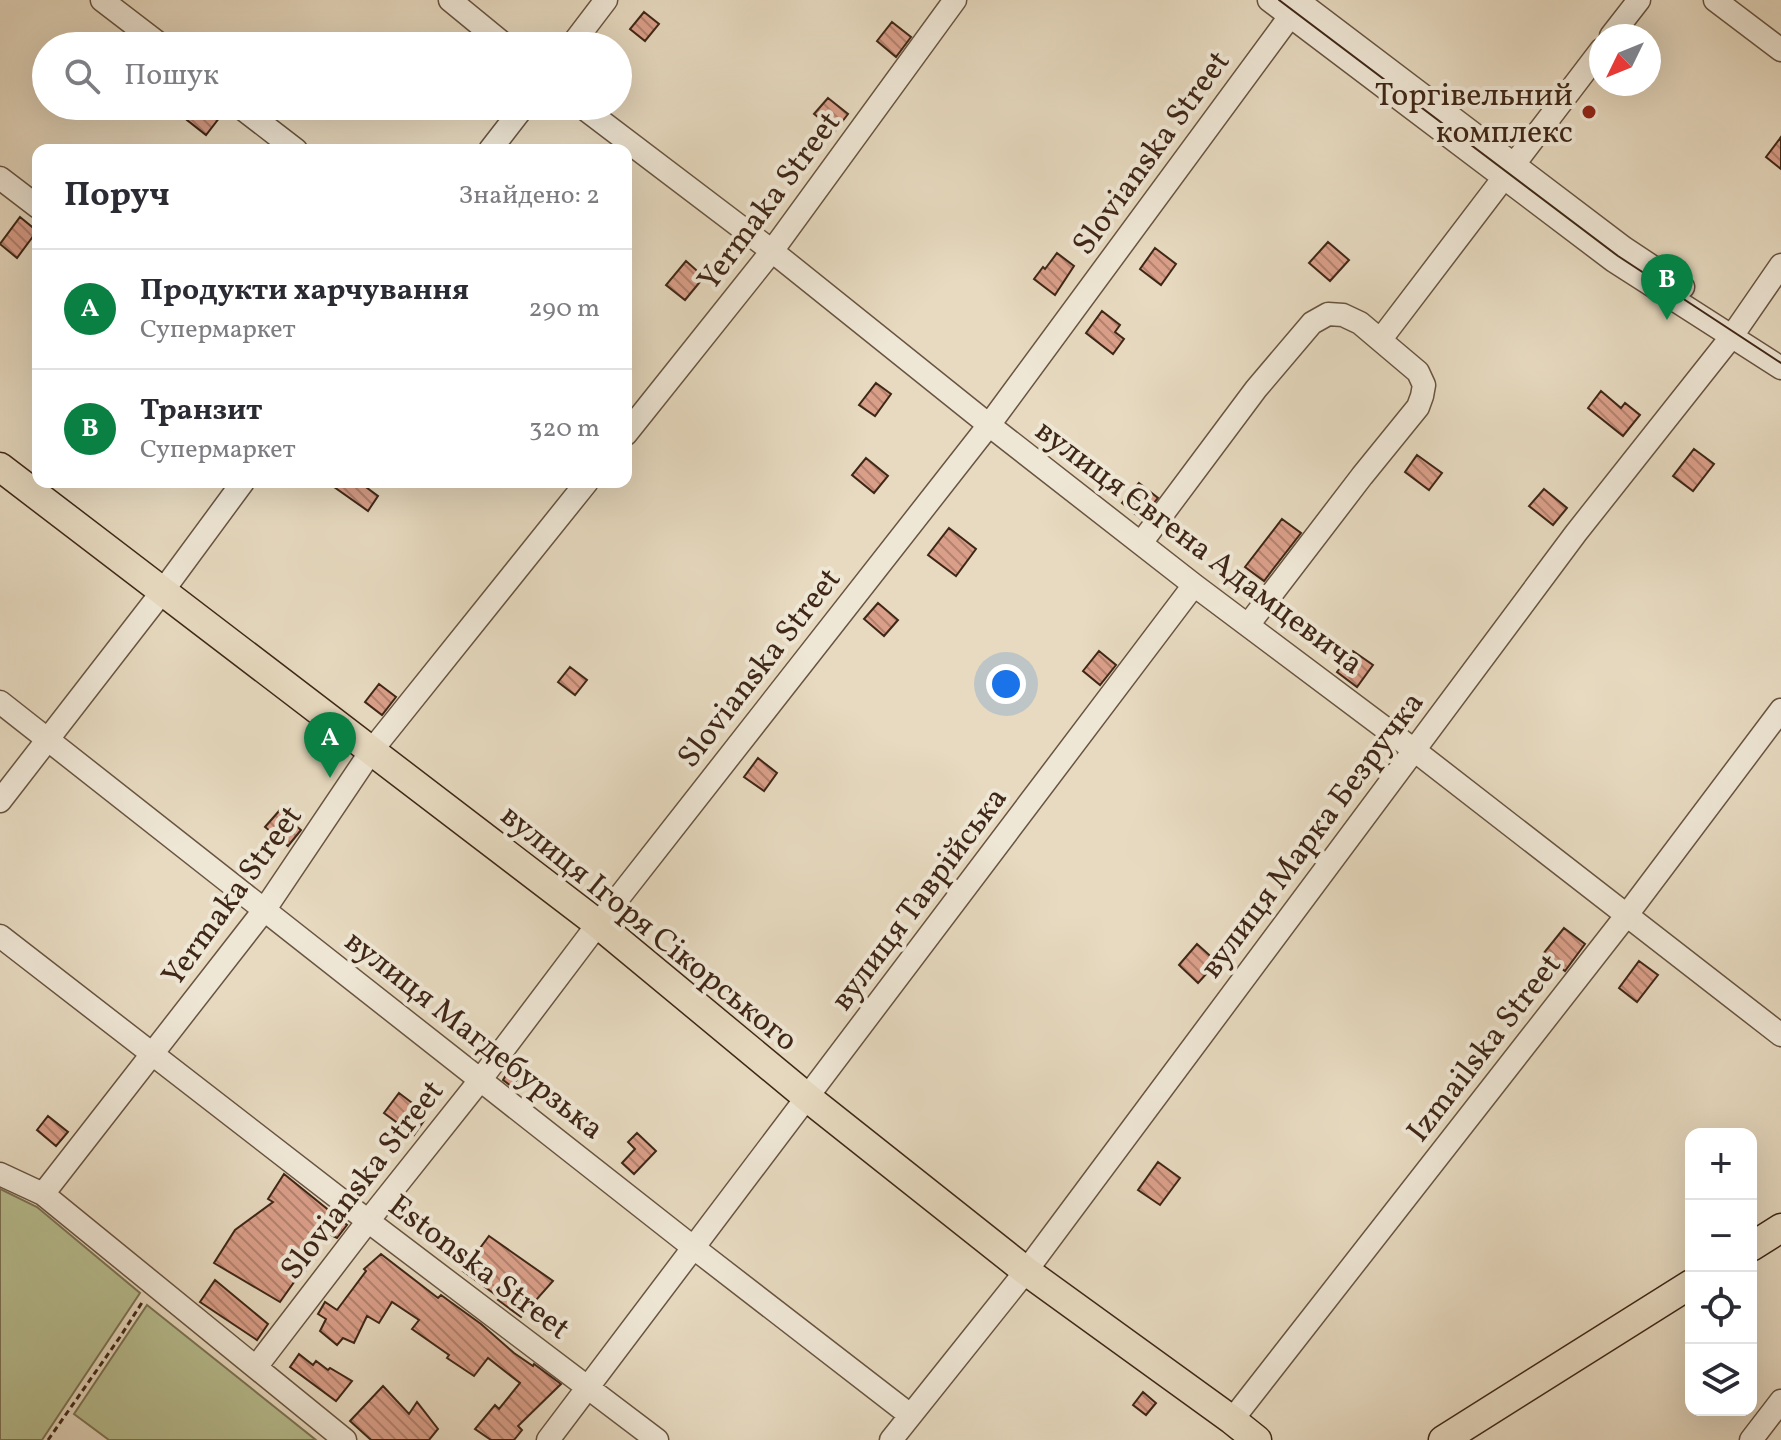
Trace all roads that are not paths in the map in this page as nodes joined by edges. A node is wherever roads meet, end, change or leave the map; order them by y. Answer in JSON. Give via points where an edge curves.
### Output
{"nodes":[{"id":1,"x":102,"y":0,"type":"edge"},
{"id":2,"x":450,"y":0,"type":"edge"},
{"id":3,"x":606,"y":0,"type":"edge"},
{"id":4,"x":955,"y":0,"type":"edge"},
{"id":5,"x":1269,"y":0,"type":"edge"},
{"id":6,"x":1639,"y":0,"type":"edge"},
{"id":7,"x":1715,"y":0,"type":"edge"},
{"id":8,"x":1297,"y":5,"type":"edge"},
{"id":9,"x":1620,"y":24,"type":"edge"},
{"id":10,"x":144,"y":32,"type":"edge"},
{"id":11,"x":489,"y":32,"type":"edge"},
{"id":12,"x":582,"y":32,"type":"edge"},
{"id":13,"x":1781,"y":50,"type":"edge"},
{"id":14,"x":1589,"y":66,"type":"edge"},
{"id":15,"x":257,"y":120,"type":"edge"},
{"id":16,"x":513,"y":120,"type":"edge"},
{"id":17,"x":599,"y":120,"type":"edge"},
{"id":18,"x":288,"y":144,"type":"edge"},
{"id":19,"x":495,"y":144,"type":"edge"},
{"id":20,"x":631,"y":144,"type":"edge"},
{"id":21,"x":632,"y":145,"type":"edge"},
{"id":22,"x":1508,"y":172,"type":"junction"},
{"id":23,"x":0,"y":178,"type":"edge"},
{"id":24,"x":32,"y":202,"type":"edge"},
{"id":25,"x":772,"y":251,"type":"junction"},
{"id":26,"x":1781,"y":265,"type":"edge"},
{"id":27,"x":1736,"y":330,"type":"junction"},
{"id":28,"x":1381,"y":339,"type":"junction"},
{"id":29,"x":1781,"y":351,"type":"edge"},
{"id":30,"x":1781,"y":368,"type":"edge"},
{"id":31,"x":989,"y":425,"type":"junction"},
{"id":32,"x":632,"y":426,"type":"edge"},
{"id":33,"x":0,"y":467,"type":"edge"},
{"id":34,"x":239,"y":488,"type":"edge"},
{"id":35,"x":582,"y":488,"type":"edge"},
{"id":36,"x":1141,"y":543,"type":"junction"},
{"id":37,"x":1194,"y":585,"type":"junction"},
{"id":38,"x":162,"y":592,"type":"junction"},
{"id":39,"x":1248,"y":625,"type":"junction"},
{"id":40,"x":0,"y":702,"type":"edge"},
{"id":41,"x":1781,"y":710,"type":"edge"},
{"id":42,"x":47,"y":739,"type":"junction"},
{"id":43,"x":372,"y":750,"type":"junction"},
{"id":44,"x":1414,"y":750,"type":"junction"},
{"id":45,"x":0,"y":801,"type":"edge"},
{"id":46,"x":265,"y":909,"type":"junction"},
{"id":47,"x":1626,"y":916,"type":"junction"},
{"id":48,"x":598,"y":924,"type":"junction"},
{"id":49,"x":0,"y":936,"type":"edge"},
{"id":50,"x":1781,"y":1035,"type":"edge"},
{"id":51,"x":152,"y":1054,"type":"junction"},
{"id":52,"x":481,"y":1079,"type":"junction"},
{"id":53,"x":808,"y":1098,"type":"junction"},
{"id":54,"x":0,"y":1174,"type":"edge"},
{"id":55,"x":43,"y":1194,"type":"junction"},
{"id":56,"x":368,"y":1221,"type":"junction"},
{"id":57,"x":1781,"y":1228,"type":"edge"},
{"id":58,"x":1757,"y":1243,"type":"edge"},
{"id":59,"x":694,"y":1248,"type":"junction"},
{"id":60,"x":1026,"y":1271,"type":"junction"},
{"id":61,"x":1685,"y":1288,"type":"edge"},
{"id":62,"x":256,"y":1367,"type":"junction"},
{"id":63,"x":588,"y":1387,"type":"junction"},
{"id":64,"x":1781,"y":1401,"type":"edge"},
{"id":65,"x":910,"y":1415,"type":"junction"},
{"id":66,"x":1232,"y":1420,"type":"junction"},
{"id":67,"x":345,"y":1440,"type":"edge"},
{"id":68,"x":548,"y":1440,"type":"edge"},
{"id":69,"x":657,"y":1440,"type":"edge"},
{"id":70,"x":891,"y":1440,"type":"edge"},
{"id":71,"x":1255,"y":1440,"type":"edge"},
{"id":72,"x":1443,"y":1440,"type":"edge"},
{"id":73,"x":1751,"y":1440,"type":"edge"}],
"edges":[{"from":1,"to":10,"type":"street"},
{"from":2,"to":11,"type":"street"},
{"from":3,"to":12,"type":"street"},
{"from":4,"to":25,"type":"street","name":"Yermaka Street"},
{"from":5,"to":8,"type":"street"},
{"from":6,"to":9,"type":"street"},
{"from":7,"to":13,"type":"street"},
{"from":8,"to":22,"type":"street"},
{"from":8,"to":31,"type":"street","name":"Slovianska Street"},
{"from":14,"to":22,"type":"street"},
{"from":15,"to":18,"type":"street"},
{"from":16,"to":19,"type":"street"},
{"from":17,"to":20,"type":"street","name":"вулиця Євгена Адамцевича"},
{"from":21,"to":25,"type":"street","name":"вулиця Євгена Адамцевича"},
{"from":22,"to":27,"type":"street","via":[[1614,261]]},
{"from":22,"to":28,"type":"street"},
{"from":23,"to":24,"type":"street"},
{"from":25,"to":31,"type":"street","name":"вулиця Євгена Адамцевича"},
{"from":25,"to":32,"type":"street","name":"Yermaka Street"},
{"from":26,"to":27,"type":"street","name":"вулиця Марка Безручка"},
{"from":27,"to":29,"type":"street"},
{"from":27,"to":30,"type":"street"},
{"from":27,"to":44,"type":"street","name":"вулиця Марка Безручка"},
{"from":28,"to":36,"type":"street","via":[[1343,315],[1328,314],[1312,323]]},
{"from":28,"to":39,"type":"street","via":[[1418,372],[1424,385],[1418,407]]},
{"from":31,"to":36,"type":"street","name":"вулиця Євгена Адамцевича"},
{"from":31,"to":48,"type":"street","name":"Slovianska Street"},
{"from":33,"to":38,"type":"main road","name":"вулиця Ігоря Сікорського"},
{"from":34,"to":38,"type":"street"},
{"from":35,"to":43,"type":"street","name":"Yermaka Street"},
{"from":36,"to":37,"type":"street","name":"вулиця Євгена Адамцевича"},
{"from":37,"to":39,"type":"street","name":"вулиця Євгена Адамцевича"},
{"from":37,"to":53,"type":"street","name":"вулиця Таврійська"},
{"from":38,"to":42,"type":"street"},
{"from":38,"to":43,"type":"main road","name":"вулиця Ігоря Сікорського"},
{"from":39,"to":44,"type":"street","name":"вулиця Євгена Адамцевича"},
{"from":40,"to":42,"type":"street","name":"вулиця Магдебурзька"},
{"from":41,"to":47,"type":"street","name":"Izmailska Street"},
{"from":42,"to":45,"type":"street"},
{"from":42,"to":46,"type":"street","name":"вулиця Магдебурзька"},
{"from":43,"to":46,"type":"street","name":"Yermaka Street"},
{"from":43,"to":48,"type":"main road","name":"вулиця Ігоря Сікорського"},
{"from":44,"to":47,"type":"street","name":"вулиця Євгена Адамцевича"},
{"from":44,"to":60,"type":"street","name":"вулиця Марка Безручка"},
{"from":46,"to":51,"type":"street","name":"Yermaka Street"},
{"from":46,"to":52,"type":"street","name":"вулиця Магдебурзька"},
{"from":47,"to":50,"type":"street","name":"вулиця Євгена Адамцевича"},
{"from":47,"to":66,"type":"street","name":"Izmailska Street"},
{"from":48,"to":52,"type":"street","name":"Slovianska Street"},
{"from":48,"to":53,"type":"main road","name":"вулиця Ігоря Сікорського"},
{"from":49,"to":51,"type":"street","name":"Estonska Street"},
{"from":51,"to":55,"type":"street","name":"Yermaka Street"},
{"from":51,"to":56,"type":"street","name":"Estonska Street"},
{"from":52,"to":56,"type":"street","name":"Slovianska Street"},
{"from":52,"to":59,"type":"street","name":"вулиця Магдебурзька"},
{"from":53,"to":59,"type":"street","name":"вулиця Таврійська"},
{"from":53,"to":60,"type":"main road","name":"вулиця Ігоря Сікорського"},
{"from":54,"to":55,"type":"street"},
{"from":55,"to":62,"type":"street"},
{"from":56,"to":62,"type":"street","name":"Slovianska Street"},
{"from":56,"to":63,"type":"street","name":"Estonska Street"},
{"from":57,"to":58,"type":"main road"},
{"from":59,"to":63,"type":"street","name":"вулиця Таврійська"},
{"from":59,"to":65,"type":"street","name":"вулиця Магдебурзька"},
{"from":60,"to":65,"type":"street","name":"вулиця Марка Безручка"},
{"from":60,"to":66,"type":"main road","name":"вулиця Ігоря Сікорського"},
{"from":61,"to":72,"type":"main road"},
{"from":62,"to":67,"type":"street"},
{"from":63,"to":68,"type":"street","name":"вулиця Таврійська"},
{"from":63,"to":69,"type":"street","name":"Estonska Street"},
{"from":64,"to":73,"type":"street"},
{"from":65,"to":70,"type":"street","name":"вулиця Марка Безручка"},
{"from":66,"to":71,"type":"main road","name":"вулиця Ігоря Сікорського"}]}
